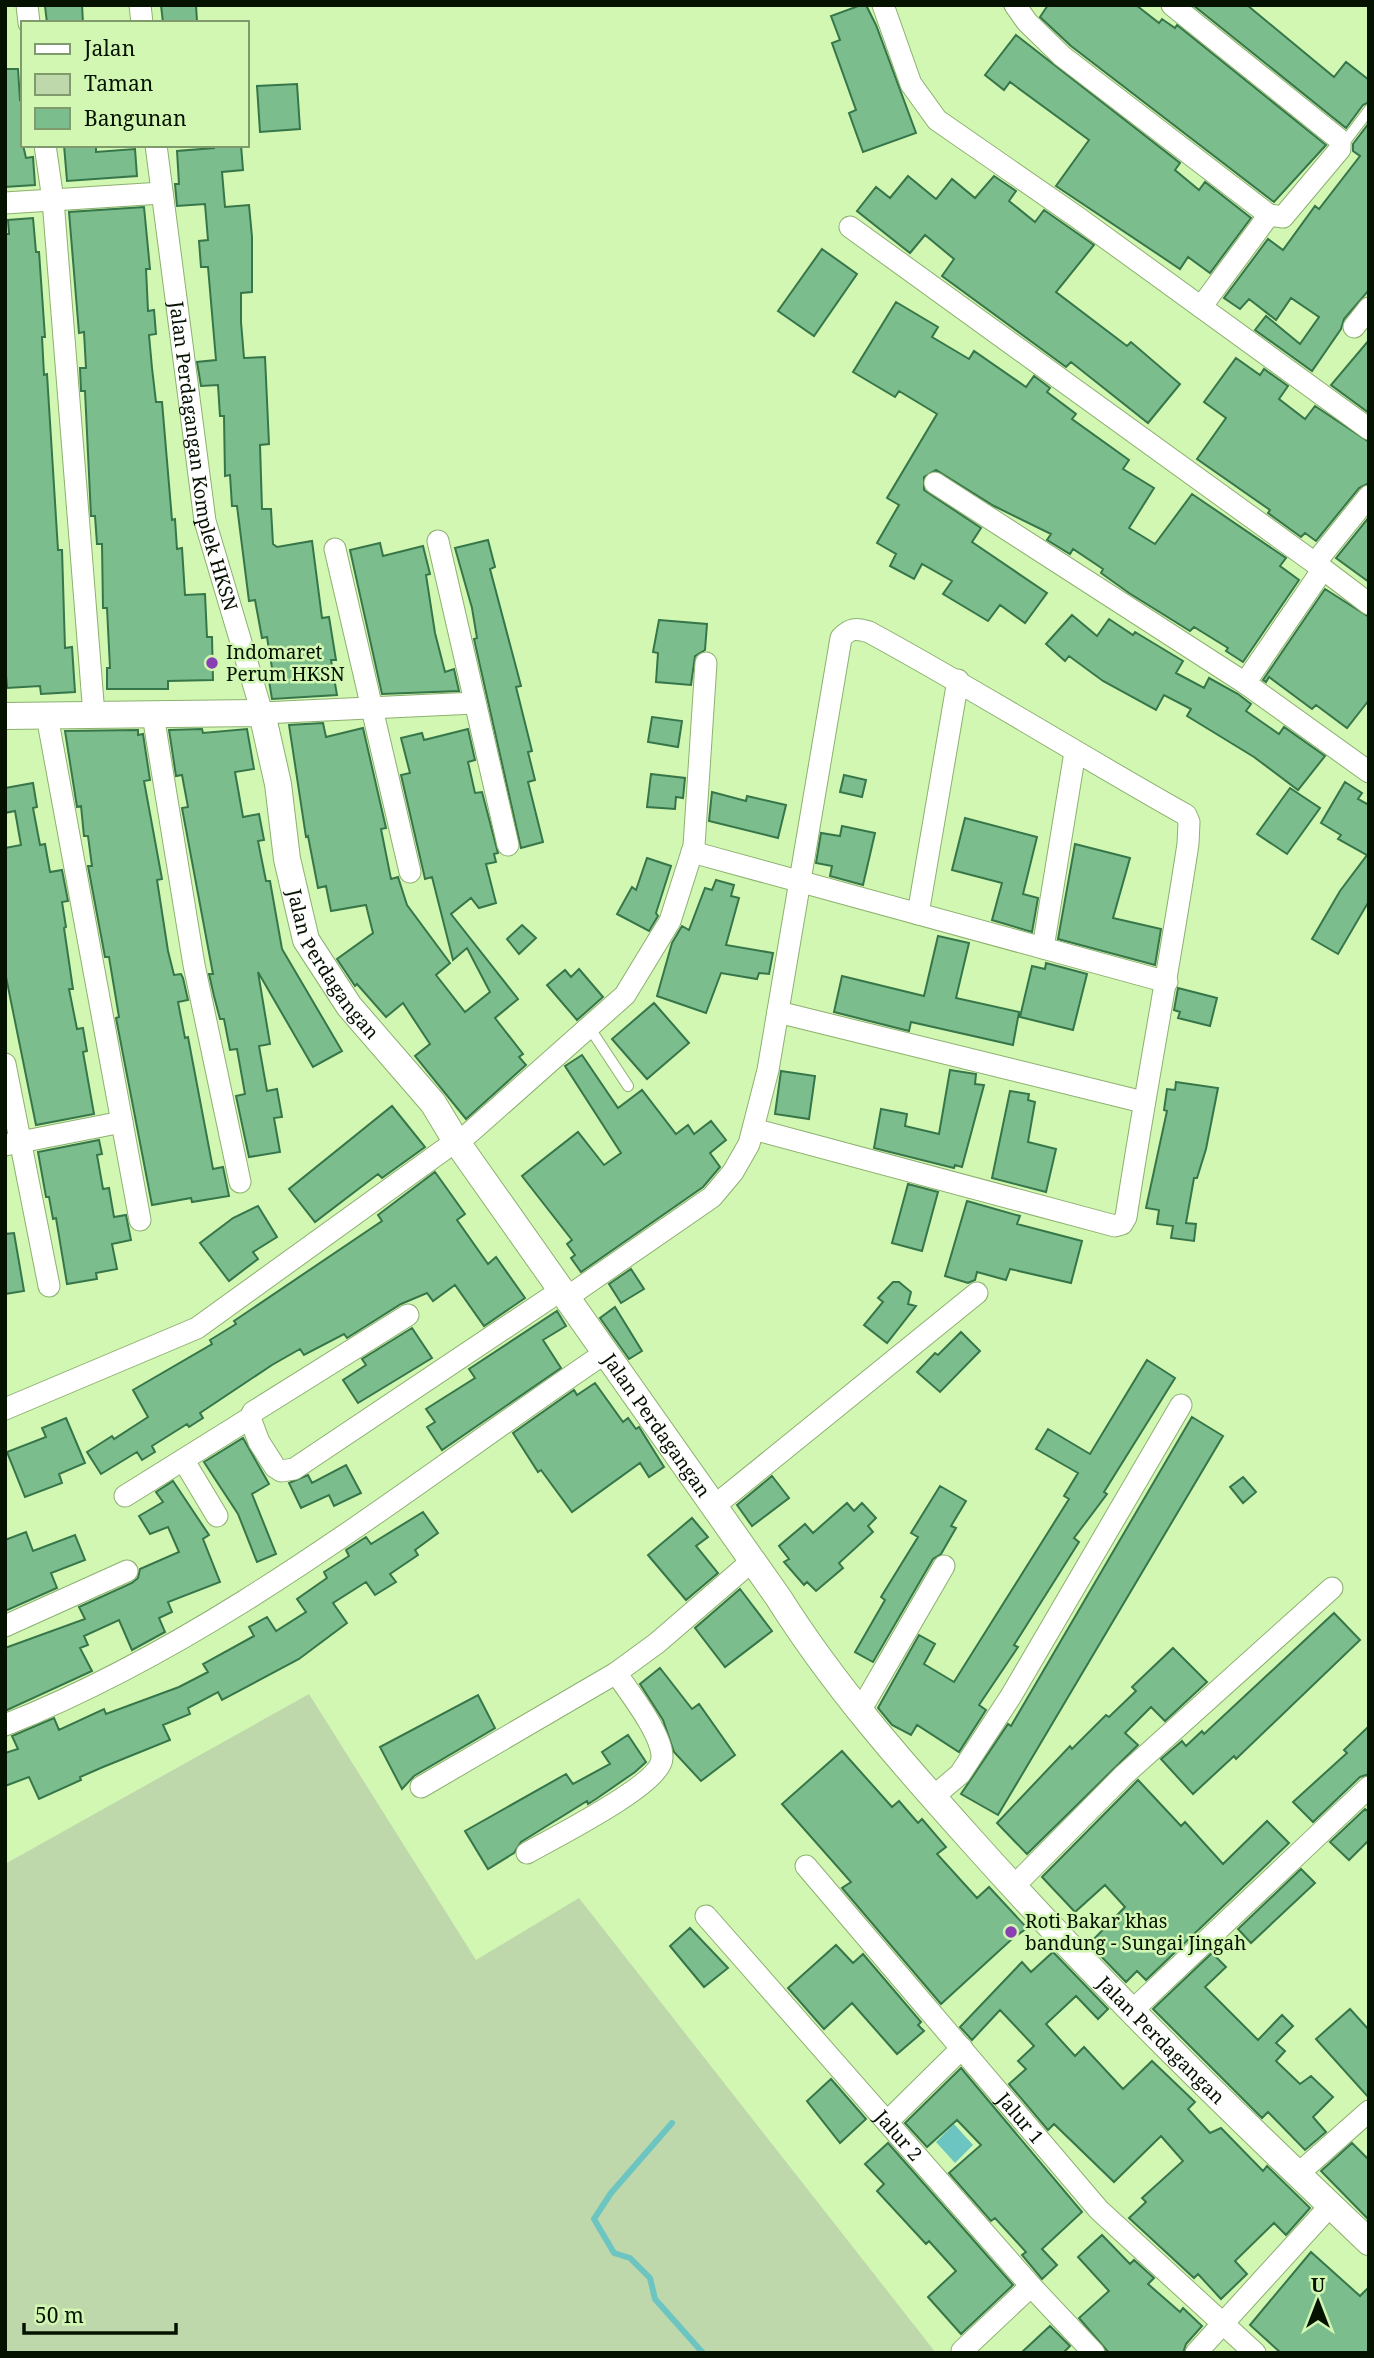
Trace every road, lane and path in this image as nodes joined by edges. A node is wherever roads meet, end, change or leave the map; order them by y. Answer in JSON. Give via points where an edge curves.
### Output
{"nodes":[{"id":1,"x":883,"y":5,"type":"edge"},
{"id":2,"x":1172,"y":5,"type":"edge"},
{"id":3,"x":1017,"y":6,"type":"edge"},
{"id":4,"x":1369,"y":110,"type":"edge"},
{"id":5,"x":45,"y":147,"type":"edge"},
{"id":6,"x":156,"y":147,"type":"edge"},
{"id":7,"x":1340,"y":149,"type":"junction"},
{"id":8,"x":162,"y":193,"type":"junction"},
{"id":9,"x":52,"y":200,"type":"junction"},
{"id":10,"x":5,"y":202,"type":"edge"},
{"id":11,"x":1269,"y":215,"type":"junction"},
{"id":12,"x":850,"y":228,"type":"dead end"},
{"id":13,"x":1201,"y":307,"type":"junction"},
{"id":14,"x":1369,"y":309,"type":"edge"},
{"id":15,"x":1354,"y":327,"type":"dead end"},
{"id":16,"x":1369,"y":429,"type":"edge"},
{"id":17,"x":935,"y":483,"type":"dead end"},
{"id":18,"x":1369,"y":496,"type":"edge"},
{"id":19,"x":438,"y":541,"type":"dead end"},
{"id":20,"x":335,"y":549,"type":"dead end"},
{"id":21,"x":1319,"y":566,"type":"junction"},
{"id":22,"x":1369,"y":604,"type":"edge"},
{"id":23,"x":706,"y":663,"type":"dead end"},
{"id":24,"x":958,"y":680,"type":"junction"},
{"id":25,"x":1244,"y":682,"type":"junction"},
{"id":26,"x":475,"y":703,"type":"junction"},
{"id":27,"x":372,"y":708,"type":"junction"},
{"id":28,"x":262,"y":713,"type":"junction"},
{"id":29,"x":94,"y":715,"type":"junction"},
{"id":30,"x":153,"y":715,"type":"junction"},
{"id":31,"x":5,"y":716,"type":"edge"},
{"id":32,"x":47,"y":716,"type":"junction"},
{"id":33,"x":1074,"y":752,"type":"junction"},
{"id":34,"x":1369,"y":772,"type":"edge"},
{"id":35,"x":508,"y":845,"type":"dead end"},
{"id":36,"x":692,"y":852,"type":"junction"},
{"id":37,"x":411,"y":872,"type":"dead end"},
{"id":38,"x":802,"y":882,"type":"junction"},
{"id":39,"x":918,"y":914,"type":"junction"},
{"id":40,"x":1043,"y":948,"type":"junction"},
{"id":41,"x":1167,"y":982,"type":"junction"},
{"id":42,"x":778,"y":1012,"type":"junction"},
{"id":43,"x":589,"y":1027,"type":"junction"},
{"id":44,"x":5,"y":1064,"type":"edge"},
{"id":45,"x":628,"y":1086,"type":"dead end"},
{"id":46,"x":1143,"y":1102,"type":"junction"},
{"id":47,"x":122,"y":1122,"type":"junction"},
{"id":48,"x":753,"y":1129,"type":"junction"},
{"id":49,"x":456,"y":1142,"type":"junction"},
{"id":50,"x":13,"y":1144,"type":"edge"},
{"id":51,"x":240,"y":1182,"type":"dead end"},
{"id":52,"x":140,"y":1220,"type":"dead end"},
{"id":53,"x":50,"y":1286,"type":"dead end"},
{"id":54,"x":978,"y":1293,"type":"dead end"},
{"id":55,"x":563,"y":1294,"type":"junction"},
{"id":56,"x":408,"y":1314,"type":"dead end"},
{"id":57,"x":605,"y":1353,"type":"junction"},
{"id":58,"x":1181,"y":1405,"type":"dead end"},
{"id":59,"x":5,"y":1409,"type":"edge"},
{"id":60,"x":250,"y":1418,"type":"junction"},
{"id":61,"x":184,"y":1461,"type":"junction"},
{"id":62,"x":125,"y":1496,"type":"dead end"},
{"id":63,"x":713,"y":1507,"type":"junction"},
{"id":64,"x":217,"y":1516,"type":"dead end"},
{"id":65,"x":752,"y":1561,"type":"junction"},
{"id":66,"x":944,"y":1566,"type":"dead end"},
{"id":67,"x":127,"y":1571,"type":"dead end"},
{"id":68,"x":1332,"y":1588,"type":"dead end"},
{"id":69,"x":5,"y":1626,"type":"edge"},
{"id":70,"x":616,"y":1673,"type":"junction"},
{"id":71,"x":860,"y":1710,"type":"junction"},
{"id":72,"x":5,"y":1725,"type":"edge"},
{"id":73,"x":421,"y":1787,"type":"dead end"},
{"id":74,"x":1369,"y":1787,"type":"edge"},
{"id":75,"x":933,"y":1797,"type":"junction"},
{"id":76,"x":527,"y":1853,"type":"dead end"},
{"id":77,"x":806,"y":1866,"type":"dead end"},
{"id":78,"x":1013,"y":1887,"type":"junction"},
{"id":79,"x":706,"y":1916,"type":"dead end"},
{"id":80,"x":1133,"y":2010,"type":"junction"},
{"id":81,"x":961,"y":2048,"type":"junction"},
{"id":82,"x":1369,"y":2111,"type":"edge"},
{"id":83,"x":887,"y":2122,"type":"junction"},
{"id":84,"x":1298,"y":2174,"type":"junction"},
{"id":85,"x":1330,"y":2206,"type":"junction"},
{"id":86,"x":1369,"y":2242,"type":"edge"},
{"id":87,"x":1031,"y":2286,"type":"junction"},
{"id":88,"x":1222,"y":2322,"type":"junction"},
{"id":89,"x":962,"y":2351,"type":"dead end"},
{"id":90,"x":1094,"y":2353,"type":"edge"},
{"id":91,"x":1196,"y":2353,"type":"edge"},
{"id":92,"x":1255,"y":2353,"type":"edge"}],
"edges":[{"from":1,"to":13,"type":"street","via":[[911,84],[937,120]]},
{"from":2,"to":7,"type":"street","via":[[1338,137]]},
{"from":3,"to":11,"type":"street","via":[[1062,56]]},
{"from":4,"to":7,"type":"lane"},
{"from":5,"to":9,"type":"street"},
{"from":6,"to":8,"type":"street","name":"Jalan Perdagangan Komplek HKSN"},
{"from":7,"to":11,"type":"street","via":[[1287,214]]},
{"from":8,"to":9,"type":"street"},
{"from":8,"to":28,"type":"street","name":"Jalan Perdagangan Komplek HKSN","via":[[205,521]]},
{"from":9,"to":10,"type":"street"},
{"from":9,"to":29,"type":"street"},
{"from":11,"to":13,"type":"street"},
{"from":12,"to":21,"type":"street"},
{"from":13,"to":16,"type":"street"},
{"from":14,"to":15,"type":"street"},
{"from":17,"to":25,"type":"street"},
{"from":18,"to":21,"type":"street"},
{"from":19,"to":26,"type":"street"},
{"from":20,"to":27,"type":"street"},
{"from":21,"to":22,"type":"street"},
{"from":21,"to":25,"type":"street"},
{"from":23,"to":36,"type":"street"},
{"from":24,"to":33,"type":"street"},
{"from":24,"to":38,"type":"street","via":[[858,628],[841,638]]},
{"from":24,"to":39,"type":"street"},
{"from":25,"to":34,"type":"street"},
{"from":26,"to":27,"type":"street"},
{"from":26,"to":35,"type":"street"},
{"from":27,"to":28,"type":"street"},
{"from":27,"to":37,"type":"street"},
{"from":28,"to":30,"type":"street"},
{"from":28,"to":49,"type":"street","name":"Jalan Perdagangan","via":[[306,940],[349,1006],[433,1103]]},
{"from":29,"to":30,"type":"street"},
{"from":29,"to":32,"type":"street"},
{"from":30,"to":51,"type":"street","via":[[194,965]]},
{"from":31,"to":32,"type":"street"},
{"from":32,"to":47,"type":"street"},
{"from":33,"to":40,"type":"street"},
{"from":33,"to":41,"type":"street","via":[[1188,818]]},
{"from":36,"to":38,"type":"street"},
{"from":36,"to":43,"type":"street","via":[[670,920],[625,995]]},
{"from":38,"to":39,"type":"street"},
{"from":38,"to":42,"type":"street"},
{"from":39,"to":40,"type":"street"},
{"from":40,"to":41,"type":"street"},
{"from":41,"to":46,"type":"street"},
{"from":42,"to":46,"type":"street"},
{"from":42,"to":48,"type":"street"},
{"from":43,"to":45,"type":"lane"},
{"from":43,"to":49,"type":"street"},
{"from":44,"to":50,"type":"street"},
{"from":46,"to":48,"type":"street","via":[[1126,1217],[1119,1226]]},
{"from":47,"to":50,"type":"street"},
{"from":47,"to":52,"type":"street"},
{"from":48,"to":55,"type":"street","via":[[750,1144],[712,1197]]},
{"from":49,"to":55,"type":"street","name":"Jalan Perdagangan"},
{"from":49,"to":59,"type":"street","via":[[197,1328]]},
{"from":50,"to":53,"type":"street"},
{"from":54,"to":63,"type":"street"},
{"from":55,"to":57,"type":"street","name":"Jalan Perdagangan"},
{"from":55,"to":60,"type":"street","via":[[294,1469],[275,1467]]},
{"from":56,"to":60,"type":"street"},
{"from":57,"to":63,"type":"street","name":"Jalan Perdagangan"},
{"from":57,"to":72,"type":"street","via":[[277,1580],[102,1680]]},
{"from":58,"to":75,"type":"street","via":[[1011,1696],[960,1774]]},
{"from":60,"to":61,"type":"street"},
{"from":61,"to":62,"type":"street"},
{"from":61,"to":64,"type":"street"},
{"from":63,"to":65,"type":"street","name":"Jalan Perdagangan"},
{"from":65,"to":70,"type":"street"},
{"from":65,"to":71,"type":"street","name":"Jalan Perdagangan","via":[[817,1658]]},
{"from":66,"to":71,"type":"street"},
{"from":67,"to":69,"type":"street"},
{"from":68,"to":78,"type":"street","via":[[1124,1775]]},
{"from":70,"to":73,"type":"street"},
{"from":70,"to":76,"type":"street","via":[[647,1716],[662,1758],[658,1769],[635,1790]]},
{"from":71,"to":75,"type":"street","name":"Jalan Perdagangan"},
{"from":74,"to":80,"type":"street"},
{"from":75,"to":78,"type":"street","name":"Jalan Perdagangan"},
{"from":77,"to":81,"type":"street","name":"Jalur 1"},
{"from":78,"to":80,"type":"street","name":"Jalan Perdagangan"},
{"from":79,"to":83,"type":"street","name":"Jalur 2"},
{"from":80,"to":84,"type":"street","name":"Jalan Perdagangan"},
{"from":81,"to":83,"type":"street"},
{"from":81,"to":88,"type":"street","name":"Jalur 1","via":[[1099,2210]]},
{"from":82,"to":84,"type":"street"},
{"from":83,"to":87,"type":"street","name":"Jalur 2"},
{"from":84,"to":85,"type":"street","name":"Jalan Perdagangan"},
{"from":85,"to":86,"type":"street","name":"Jalan Perdagangan"},
{"from":85,"to":88,"type":"street"},
{"from":87,"to":89,"type":"street"},
{"from":87,"to":90,"type":"street","name":"Jalur 2"},
{"from":88,"to":91,"type":"street"},
{"from":88,"to":92,"type":"street","name":"Jalur 1"}]}
